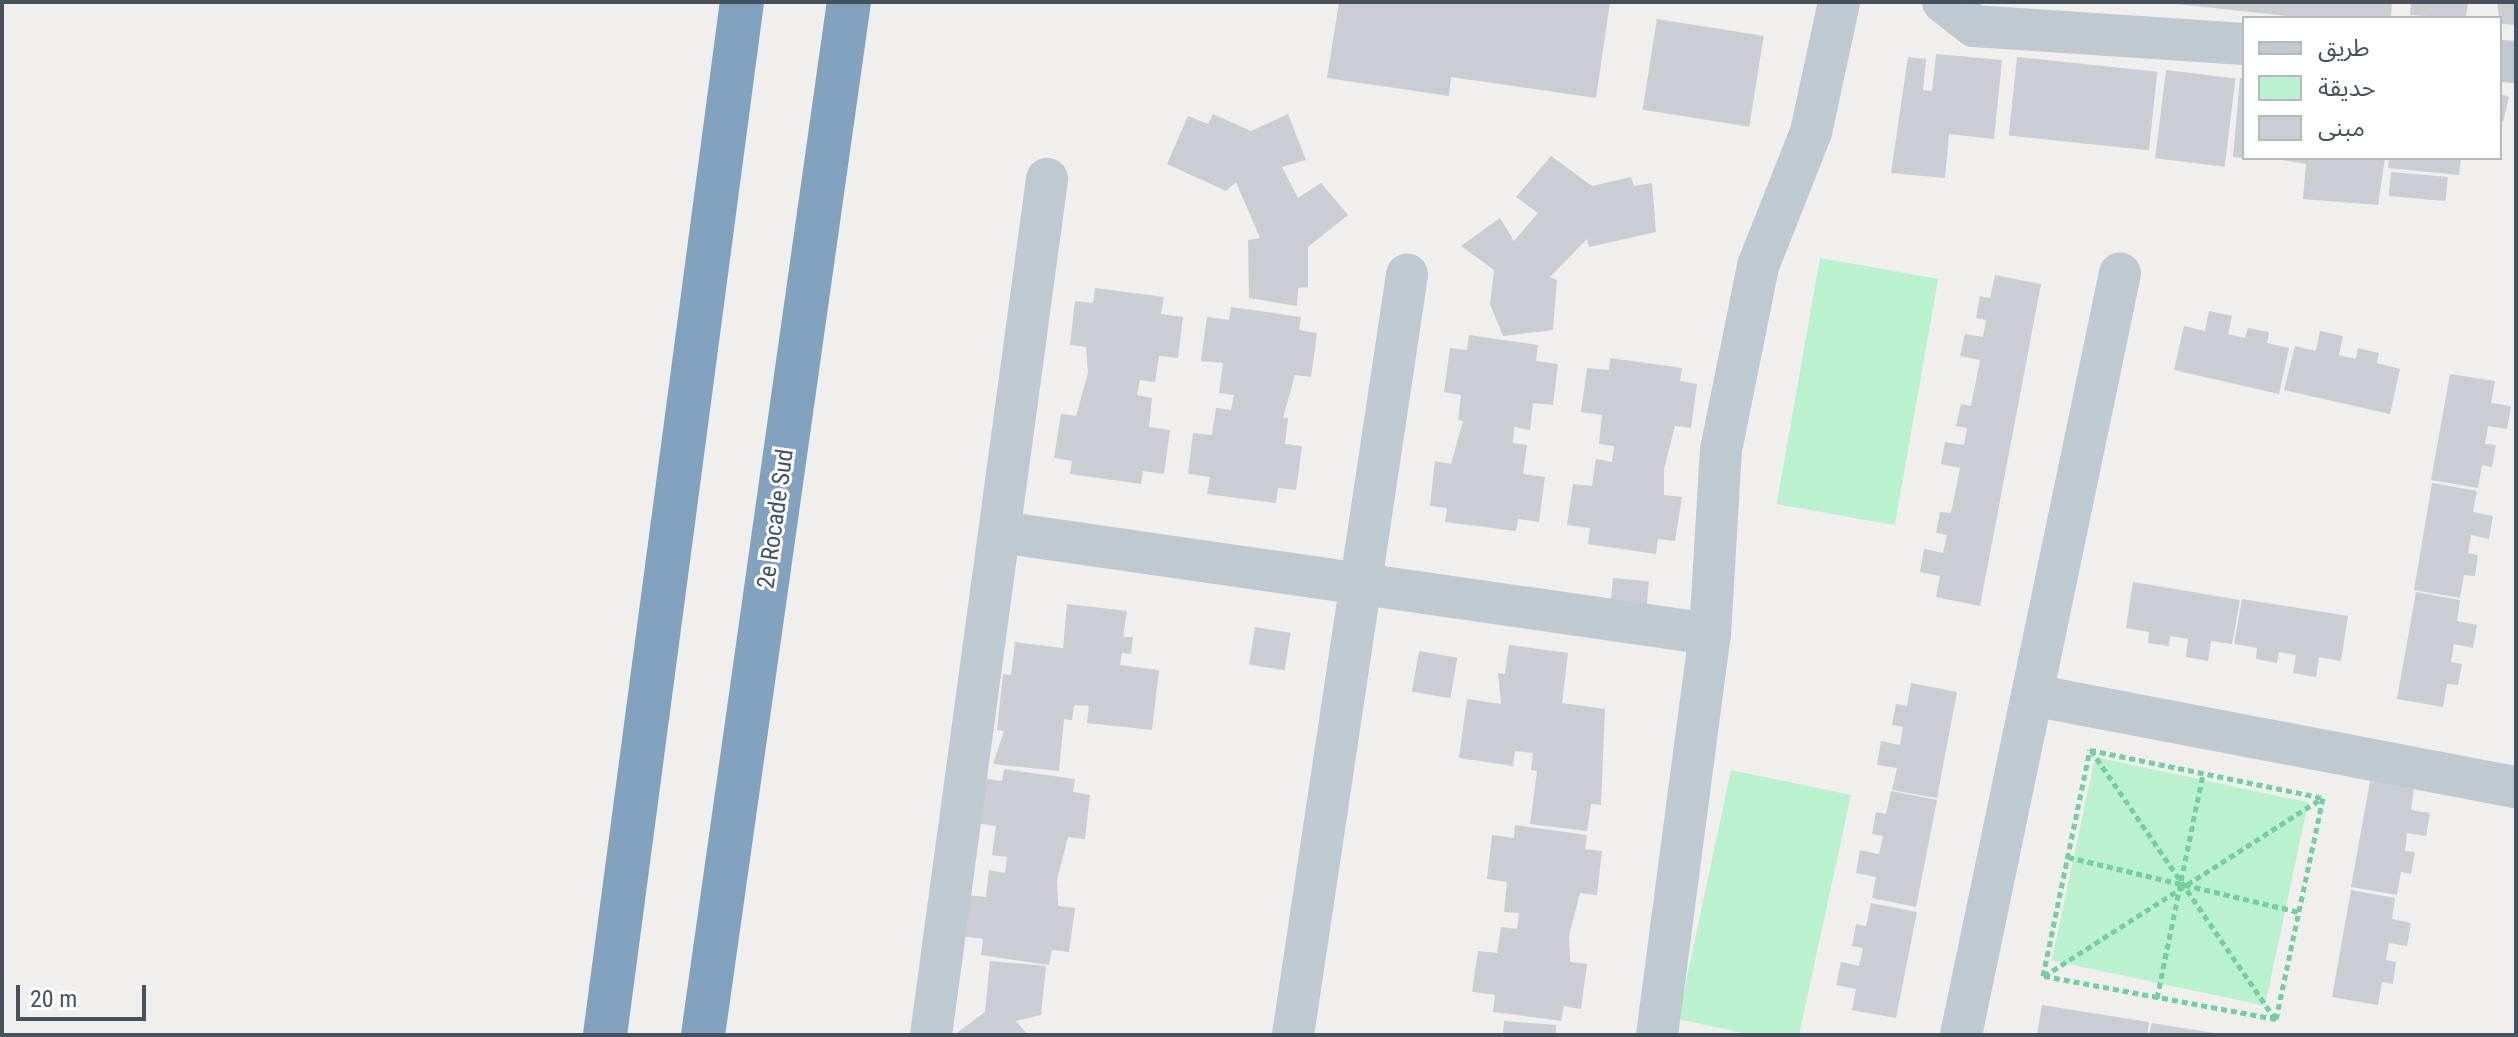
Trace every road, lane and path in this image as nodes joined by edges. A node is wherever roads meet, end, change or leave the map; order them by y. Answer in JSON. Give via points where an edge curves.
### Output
{"nodes":[{"id":1,"x":742,"y":2,"type":"edge"},
{"id":2,"x":849,"y":2,"type":"edge"},
{"id":3,"x":1839,"y":2,"type":"edge"},
{"id":4,"x":1943,"y":2,"type":"edge"},
{"id":5,"x":2242,"y":44,"type":"edge"},
{"id":6,"x":1047,"y":179,"type":"dead end"},
{"id":7,"x":2120,"y":273,"type":"dead end"},
{"id":8,"x":1407,"y":275,"type":"dead end"},
{"id":9,"x":1000,"y":532,"type":"junction"},
{"id":10,"x":1359,"y":588,"type":"junction"},
{"id":11,"x":1710,"y":634,"type":"junction"},
{"id":12,"x":2032,"y":695,"type":"junction"},
{"id":13,"x":2090,"y":750,"type":"junction"},
{"id":14,"x":2203,"y":773,"type":"junction"},
{"id":15,"x":2516,"y":787,"type":"edge"},
{"id":16,"x":2323,"y":798,"type":"junction"},
{"id":17,"x":2068,"y":857,"type":"junction"},
{"id":18,"x":2181,"y":884,"type":"junction"},
{"id":19,"x":2299,"y":912,"type":"junction"},
{"id":20,"x":2043,"y":976,"type":"junction"},
{"id":21,"x":2157,"y":998,"type":"junction"},
{"id":22,"x":2276,"y":1019,"type":"junction"},
{"id":23,"x":605,"y":1035,"type":"edge"},
{"id":24,"x":703,"y":1035,"type":"edge"},
{"id":25,"x":931,"y":1035,"type":"edge"},
{"id":26,"x":1293,"y":1035,"type":"edge"},
{"id":27,"x":1657,"y":1035,"type":"edge"},
{"id":28,"x":1961,"y":1035,"type":"edge"}],
"edges":[{"from":1,"to":23,"type":"highway"},
{"from":2,"to":24,"type":"highway","name":"2e Rocade Sud"},
{"from":3,"to":11,"type":"street","via":[[1811,132],[1758,266],[1747,309],[1721,450]]},
{"from":4,"to":5,"type":"street","via":[[1974,26]]},
{"from":6,"to":9,"type":"street"},
{"from":7,"to":12,"type":"street"},
{"from":8,"to":10,"type":"street"},
{"from":9,"to":10,"type":"street"},
{"from":9,"to":25,"type":"street"},
{"from":10,"to":11,"type":"street"},
{"from":10,"to":26,"type":"street"},
{"from":11,"to":27,"type":"street"},
{"from":12,"to":15,"type":"street"},
{"from":12,"to":28,"type":"street"},
{"from":13,"to":14,"type":"path"},
{"from":13,"to":17,"type":"path"},
{"from":13,"to":18,"type":"path"},
{"from":14,"to":16,"type":"path"},
{"from":14,"to":18,"type":"path"},
{"from":16,"to":18,"type":"path"},
{"from":16,"to":19,"type":"path"},
{"from":17,"to":18,"type":"path"},
{"from":17,"to":20,"type":"path"},
{"from":18,"to":19,"type":"path"},
{"from":18,"to":20,"type":"path"},
{"from":18,"to":21,"type":"path"},
{"from":18,"to":22,"type":"path"},
{"from":19,"to":22,"type":"path"},
{"from":20,"to":21,"type":"path"},
{"from":21,"to":22,"type":"path"}]}
